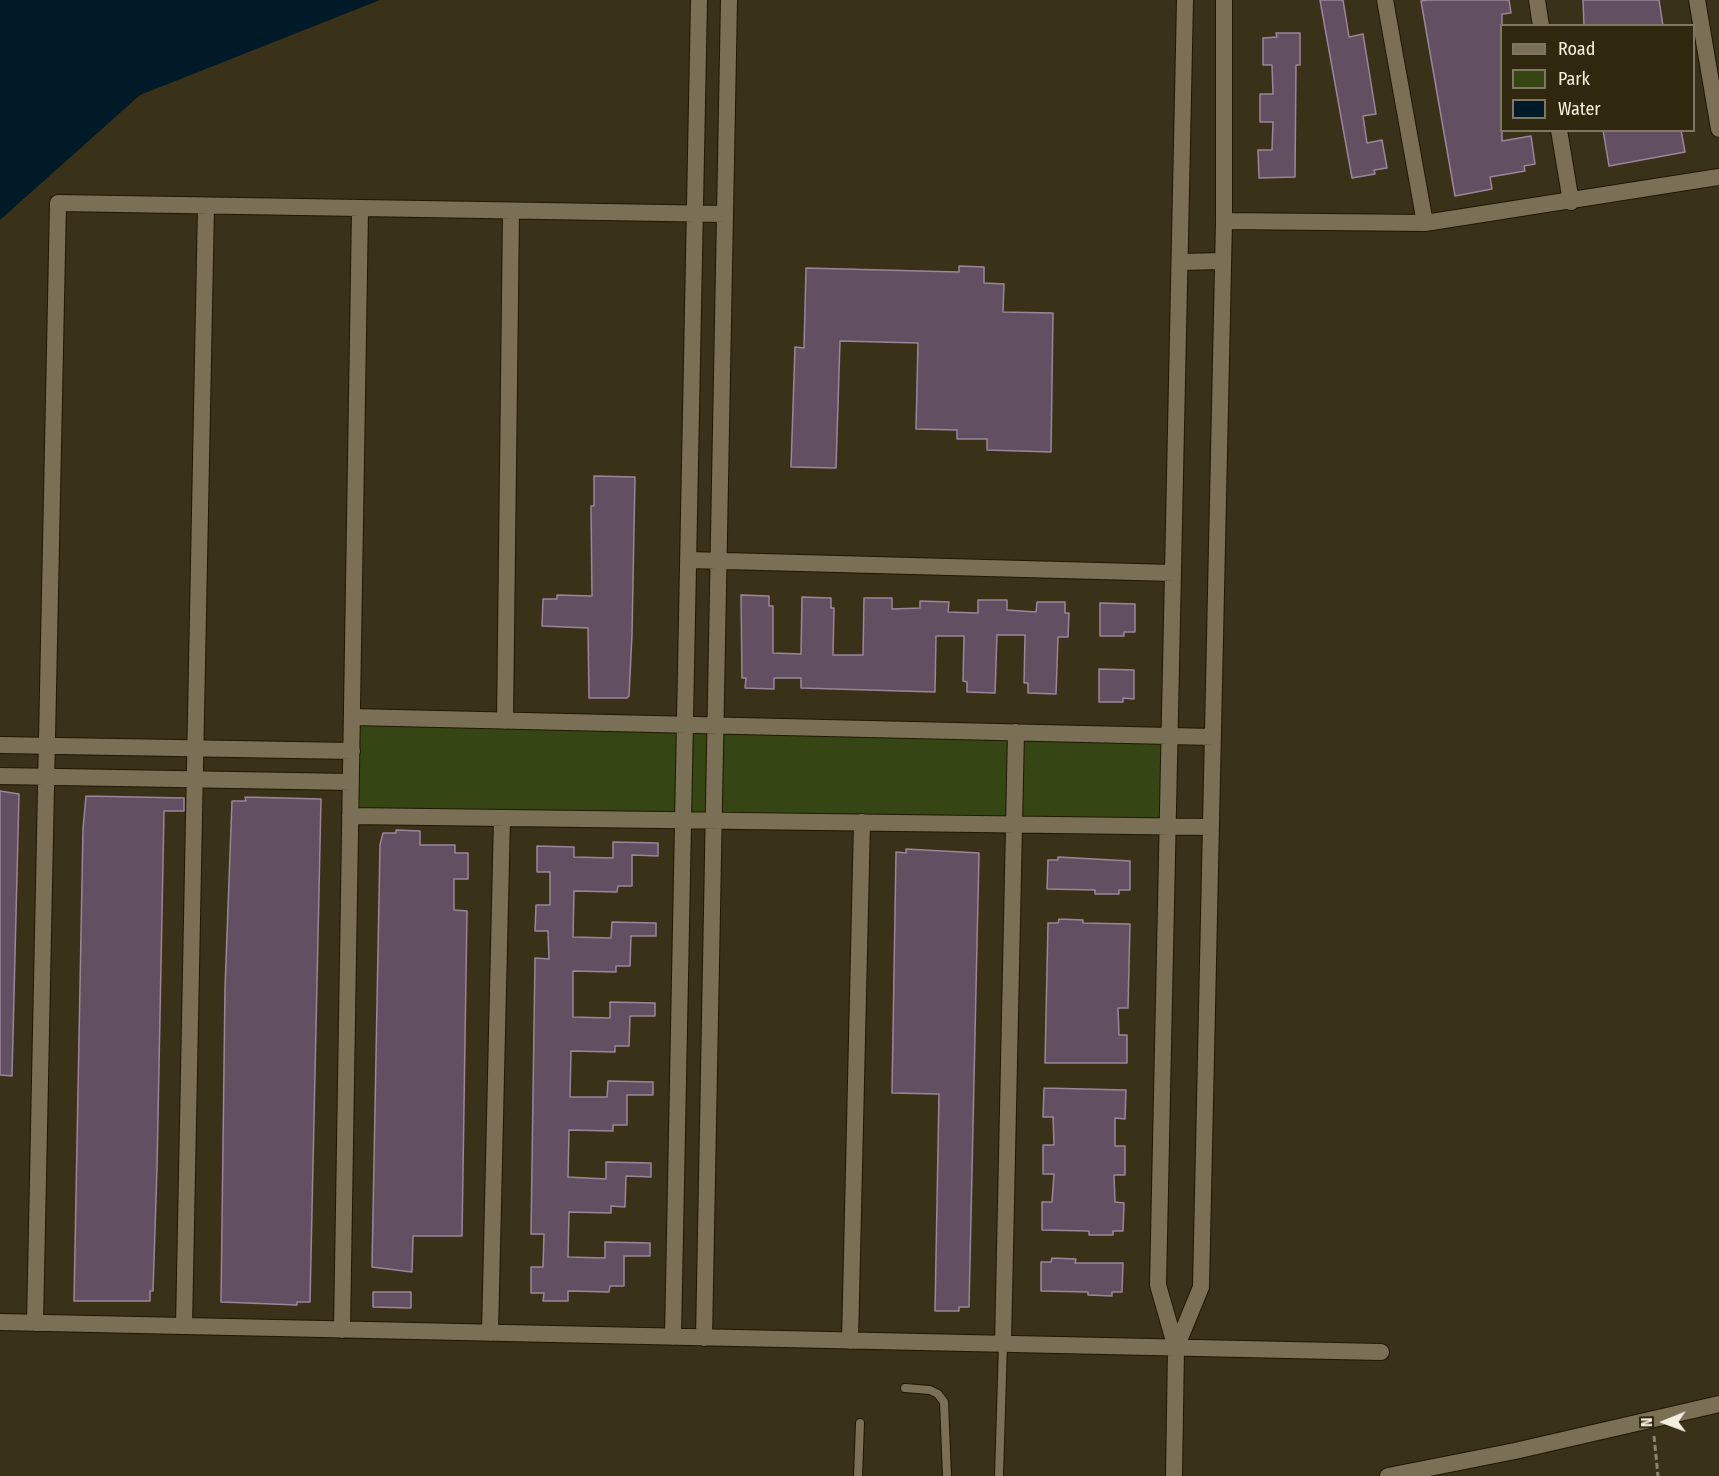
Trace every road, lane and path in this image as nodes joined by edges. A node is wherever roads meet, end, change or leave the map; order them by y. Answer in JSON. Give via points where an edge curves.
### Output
{"nodes":[{"id":1,"x":699,"y":0,"type":"edge"},
{"id":2,"x":729,"y":0,"type":"edge"},
{"id":3,"x":1185,"y":0,"type":"edge"},
{"id":4,"x":1224,"y":0,"type":"edge"},
{"id":5,"x":1385,"y":0,"type":"edge"},
{"id":6,"x":1537,"y":0,"type":"edge"},
{"id":7,"x":1697,"y":0,"type":"edge"},
{"id":8,"x":1541,"y":24,"type":"edge"},
{"id":9,"x":1719,"y":129,"type":"edge"},
{"id":10,"x":1559,"y":132,"type":"edge"},
{"id":11,"x":1719,"y":177,"type":"edge"},
{"id":12,"x":1571,"y":202,"type":"junction"},
{"id":13,"x":206,"y":206,"type":"junction"},
{"id":14,"x":360,"y":210,"type":"junction"},
{"id":15,"x":511,"y":212,"type":"junction"},
{"id":16,"x":695,"y":214,"type":"junction"},
{"id":17,"x":725,"y":214,"type":"junction"},
{"id":18,"x":1224,"y":221,"type":"junction"},
{"id":19,"x":1425,"y":223,"type":"junction"},
{"id":20,"x":1223,"y":261,"type":"junction"},
{"id":21,"x":1181,"y":262,"type":"junction"},
{"id":22,"x":688,"y":560,"type":"junction"},
{"id":23,"x":718,"y":561,"type":"junction"},
{"id":24,"x":1173,"y":573,"type":"junction"},
{"id":25,"x":352,"y":717,"type":"junction"},
{"id":26,"x":505,"y":721,"type":"junction"},
{"id":27,"x":685,"y":725,"type":"junction"},
{"id":28,"x":715,"y":726,"type":"junction"},
{"id":29,"x":1016,"y":732,"type":"junction"},
{"id":30,"x":1171,"y":736,"type":"junction"},
{"id":31,"x":1213,"y":737,"type":"junction"},
{"id":32,"x":0,"y":745,"type":"edge"},
{"id":33,"x":47,"y":746,"type":"junction"},
{"id":34,"x":195,"y":748,"type":"junction"},
{"id":35,"x":352,"y":751,"type":"junction"},
{"id":36,"x":0,"y":776,"type":"edge"},
{"id":37,"x":46,"y":776,"type":"junction"},
{"id":38,"x":195,"y":779,"type":"junction"},
{"id":39,"x":351,"y":782,"type":"junction"},
{"id":40,"x":350,"y":816,"type":"junction"},
{"id":41,"x":502,"y":818,"type":"junction"},
{"id":42,"x":683,"y":820,"type":"junction"},
{"id":43,"x":713,"y":821,"type":"junction"},
{"id":44,"x":862,"y":822,"type":"junction"},
{"id":45,"x":1014,"y":824,"type":"junction"},
{"id":46,"x":1169,"y":826,"type":"junction"},
{"id":47,"x":1211,"y":827,"type":"junction"},
{"id":48,"x":0,"y":1322,"type":"edge"},
{"id":49,"x":35,"y":1323,"type":"junction"},
{"id":50,"x":184,"y":1326,"type":"junction"},
{"id":51,"x":342,"y":1330,"type":"junction"},
{"id":52,"x":490,"y":1333,"type":"junction"},
{"id":53,"x":673,"y":1337,"type":"junction"},
{"id":54,"x":704,"y":1338,"type":"junction"},
{"id":55,"x":850,"y":1341,"type":"junction"},
{"id":56,"x":1004,"y":1344,"type":"junction"},
{"id":57,"x":1176,"y":1348,"type":"junction"},
{"id":58,"x":1381,"y":1352,"type":"dead end"},
{"id":59,"x":905,"y":1388,"type":"dead end"},
{"id":60,"x":1719,"y":1404,"type":"edge"},
{"id":61,"x":1652,"y":1419,"type":"junction"},
{"id":62,"x":860,"y":1423,"type":"dead end"},
{"id":63,"x":1455,"y":1469,"type":"edge"},
{"id":64,"x":858,"y":1476,"type":"edge"},
{"id":65,"x":947,"y":1476,"type":"edge"},
{"id":66,"x":999,"y":1476,"type":"edge"},
{"id":67,"x":1174,"y":1476,"type":"edge"},
{"id":68,"x":1388,"y":1476,"type":"edge"},
{"id":69,"x":1658,"y":1476,"type":"edge"}],
"edges":[{"from":1,"to":16,"type":"street"},
{"from":2,"to":17,"type":"street"},
{"from":3,"to":21,"type":"street"},
{"from":4,"to":18,"type":"street"},
{"from":5,"to":19,"type":"street"},
{"from":6,"to":8,"type":"street"},
{"from":7,"to":9,"type":"street"},
{"from":10,"to":12,"type":"street"},
{"from":11,"to":12,"type":"street"},
{"from":12,"to":19,"type":"street"},
{"from":13,"to":14,"type":"street"},
{"from":13,"to":33,"type":"street","via":[[58,203]]},
{"from":13,"to":34,"type":"street"},
{"from":14,"to":15,"type":"street"},
{"from":14,"to":25,"type":"street"},
{"from":15,"to":16,"type":"street"},
{"from":15,"to":26,"type":"street"},
{"from":16,"to":17,"type":"street"},
{"from":16,"to":22,"type":"street"},
{"from":17,"to":23,"type":"street"},
{"from":18,"to":19,"type":"street"},
{"from":18,"to":20,"type":"street"},
{"from":20,"to":21,"type":"street"},
{"from":20,"to":31,"type":"street"},
{"from":21,"to":24,"type":"street"},
{"from":22,"to":23,"type":"street"},
{"from":22,"to":27,"type":"street"},
{"from":23,"to":24,"type":"street"},
{"from":23,"to":28,"type":"street"},
{"from":24,"to":30,"type":"street"},
{"from":25,"to":26,"type":"street"},
{"from":25,"to":35,"type":"street"},
{"from":26,"to":27,"type":"street"},
{"from":27,"to":28,"type":"street"},
{"from":27,"to":42,"type":"street"},
{"from":28,"to":29,"type":"street"},
{"from":28,"to":43,"type":"street"},
{"from":29,"to":30,"type":"street"},
{"from":29,"to":45,"type":"street"},
{"from":30,"to":31,"type":"street"},
{"from":30,"to":46,"type":"street"},
{"from":31,"to":47,"type":"street"},
{"from":32,"to":33,"type":"street"},
{"from":33,"to":34,"type":"street"},
{"from":33,"to":37,"type":"street"},
{"from":34,"to":35,"type":"street"},
{"from":34,"to":38,"type":"street"},
{"from":35,"to":39,"type":"street"},
{"from":36,"to":37,"type":"street"},
{"from":37,"to":38,"type":"street"},
{"from":37,"to":49,"type":"street"},
{"from":38,"to":39,"type":"street"},
{"from":38,"to":50,"type":"street"},
{"from":39,"to":40,"type":"street"},
{"from":40,"to":41,"type":"street"},
{"from":40,"to":51,"type":"street"},
{"from":41,"to":42,"type":"street"},
{"from":41,"to":52,"type":"street"},
{"from":42,"to":43,"type":"street"},
{"from":42,"to":53,"type":"street"},
{"from":43,"to":44,"type":"street"},
{"from":43,"to":54,"type":"street"},
{"from":44,"to":45,"type":"street"},
{"from":44,"to":55,"type":"street"},
{"from":45,"to":46,"type":"street"},
{"from":45,"to":56,"type":"street"},
{"from":46,"to":47,"type":"street"},
{"from":46,"to":57,"type":"street","via":[[1158,1285]]},
{"from":47,"to":57,"type":"street","via":[[1201,1287]]},
{"from":48,"to":49,"type":"street"},
{"from":49,"to":50,"type":"street"},
{"from":50,"to":51,"type":"street"},
{"from":51,"to":52,"type":"street"},
{"from":52,"to":53,"type":"street"},
{"from":53,"to":54,"type":"street"},
{"from":54,"to":55,"type":"street"},
{"from":55,"to":56,"type":"street"},
{"from":56,"to":57,"type":"street"},
{"from":56,"to":66,"type":"lane"},
{"from":57,"to":58,"type":"street"},
{"from":57,"to":67,"type":"street"},
{"from":59,"to":65,"type":"lane","via":[[930,1390],[944,1402]]},
{"from":60,"to":61,"type":"street"},
{"from":61,"to":63,"type":"street"},
{"from":61,"to":69,"type":"path"},
{"from":62,"to":64,"type":"lane"},
{"from":63,"to":68,"type":"street"}]}
